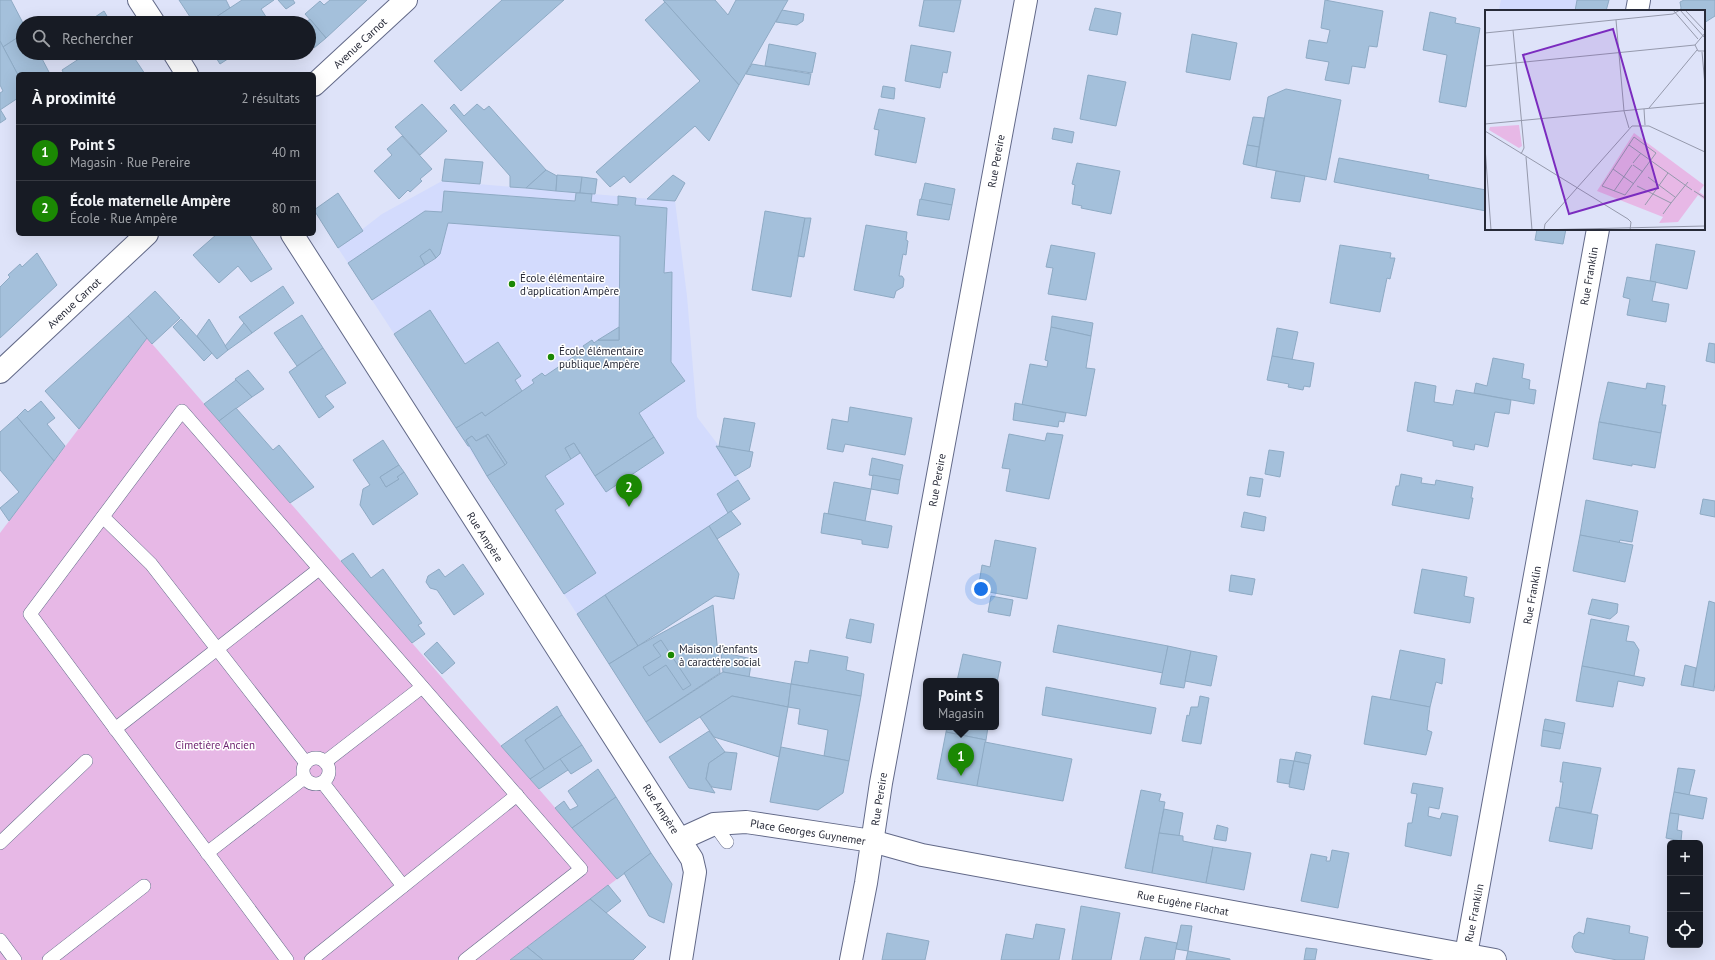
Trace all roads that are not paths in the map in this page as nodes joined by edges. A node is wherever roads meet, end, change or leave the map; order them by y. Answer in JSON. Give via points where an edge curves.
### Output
{"nodes":[{"id":1,"x":139,"y":0,"type":"edge"},
{"id":2,"x":406,"y":0,"type":"edge"},
{"id":3,"x":1026,"y":0,"type":"edge"},
{"id":4,"x":1639,"y":0,"type":"edge"},
{"id":5,"x":1637,"y":10,"type":"edge"},
{"id":6,"x":149,"y":16,"type":"edge"},
{"id":7,"x":178,"y":60,"type":"edge"},
{"id":8,"x":186,"y":72,"type":"edge"},
{"id":9,"x":316,"y":83,"type":"edge"},
{"id":10,"x":1598,"y":230,"type":"edge"},
{"id":11,"x":145,"y":236,"type":"edge"},
{"id":12,"x":293,"y":236,"type":"edge"},
{"id":13,"x":0,"y":372,"type":"edge"},
{"id":14,"x":103,"y":516,"type":"junction"},
{"id":15,"x":319,"y":568,"type":"junction"},
{"id":16,"x":217,"y":649,"type":"junction"},
{"id":17,"x":422,"y":687,"type":"junction"},
{"id":18,"x":116,"y":729,"type":"junction"},
{"id":19,"x":86,"y":761,"type":"dead end"},
{"id":20,"x":306,"y":762,"type":"junction"},
{"id":21,"x":325,"y":762,"type":"junction"},
{"id":22,"x":304,"y":778,"type":"junction"},
{"id":23,"x":323,"y":783,"type":"junction"},
{"id":24,"x":517,"y":795,"type":"junction"},
{"id":25,"x":714,"y":824,"type":"junction"},
{"id":26,"x":681,"y":839,"type":"junction"},
{"id":27,"x":872,"y":841,"type":"junction"},
{"id":28,"x":727,"y":842,"type":"dead end"},
{"id":29,"x":0,"y":844,"type":"edge"},
{"id":30,"x":208,"y":853,"type":"junction"},
{"id":31,"x":144,"y":886,"type":"dead end"},
{"id":32,"x":403,"y":886,"type":"junction"},
{"id":33,"x":0,"y":940,"type":"edge"},
{"id":34,"x":1465,"y":958,"type":"edge"},
{"id":35,"x":15,"y":960,"type":"edge"},
{"id":36,"x":49,"y":960,"type":"edge"},
{"id":37,"x":287,"y":960,"type":"edge"},
{"id":38,"x":311,"y":960,"type":"edge"},
{"id":39,"x":465,"y":960,"type":"edge"},
{"id":40,"x":681,"y":960,"type":"edge"},
{"id":41,"x":851,"y":960,"type":"edge"},
{"id":42,"x":1495,"y":960,"type":"edge"}],
"edges":[{"from":1,"to":6,"type":"street"},
{"from":2,"to":9,"type":"street","name":"Avenue Carnot"},
{"from":3,"to":27,"type":"street","name":"Rue Pereire"},
{"from":4,"to":5,"type":"street"},
{"from":7,"to":8,"type":"street"},
{"from":10,"to":34,"type":"street","name":"Rue Franklin"},
{"from":11,"to":13,"type":"street","name":"Avenue Carnot"},
{"from":12,"to":26,"type":"street","name":"Rue Ampère","via":[[522,596]]},
{"from":14,"to":15,"type":"lane","via":[[182,411]]},
{"from":14,"to":16,"type":"lane","via":[[151,564]]},
{"from":14,"to":18,"type":"lane","via":[[30,614]]},
{"from":15,"to":16,"type":"lane"},
{"from":15,"to":17,"type":"lane"},
{"from":16,"to":18,"type":"lane"},
{"from":16,"to":20,"type":"lane"},
{"from":17,"to":21,"type":"lane"},
{"from":17,"to":24,"type":"lane"},
{"from":18,"to":30,"type":"lane"},
{"from":19,"to":29,"type":"lane"},
{"from":20,"to":21,"type":"lane","via":[[315,758]]},
{"from":20,"to":22,"type":"lane","via":[[303,767]]},
{"from":21,"to":23,"type":"lane","via":[[328,773]]},
{"from":22,"to":23,"type":"lane","via":[[316,785]]},
{"from":22,"to":30,"type":"lane"},
{"from":23,"to":32,"type":"lane"},
{"from":24,"to":32,"type":"lane"},
{"from":24,"to":39,"type":"lane","via":[[581,869]]},
{"from":25,"to":26,"type":"street","name":"Place Georges Guynemer"},
{"from":25,"to":27,"type":"street","name":"Place Georges Guynemer","via":[[746,822]]},
{"from":25,"to":28,"type":"lane"},
{"from":26,"to":40,"type":"street","via":[[696,872]]},
{"from":27,"to":34,"type":"street","name":"Rue Eugène Flachat","via":[[922,855]]},
{"from":27,"to":41,"type":"street","name":"Rue Pereire"},
{"from":30,"to":37,"type":"lane"},
{"from":31,"to":36,"type":"lane"},
{"from":32,"to":38,"type":"lane"},
{"from":33,"to":35,"type":"lane"},
{"from":34,"to":42,"type":"street","name":"Rue Eugène Flachat"}]}
